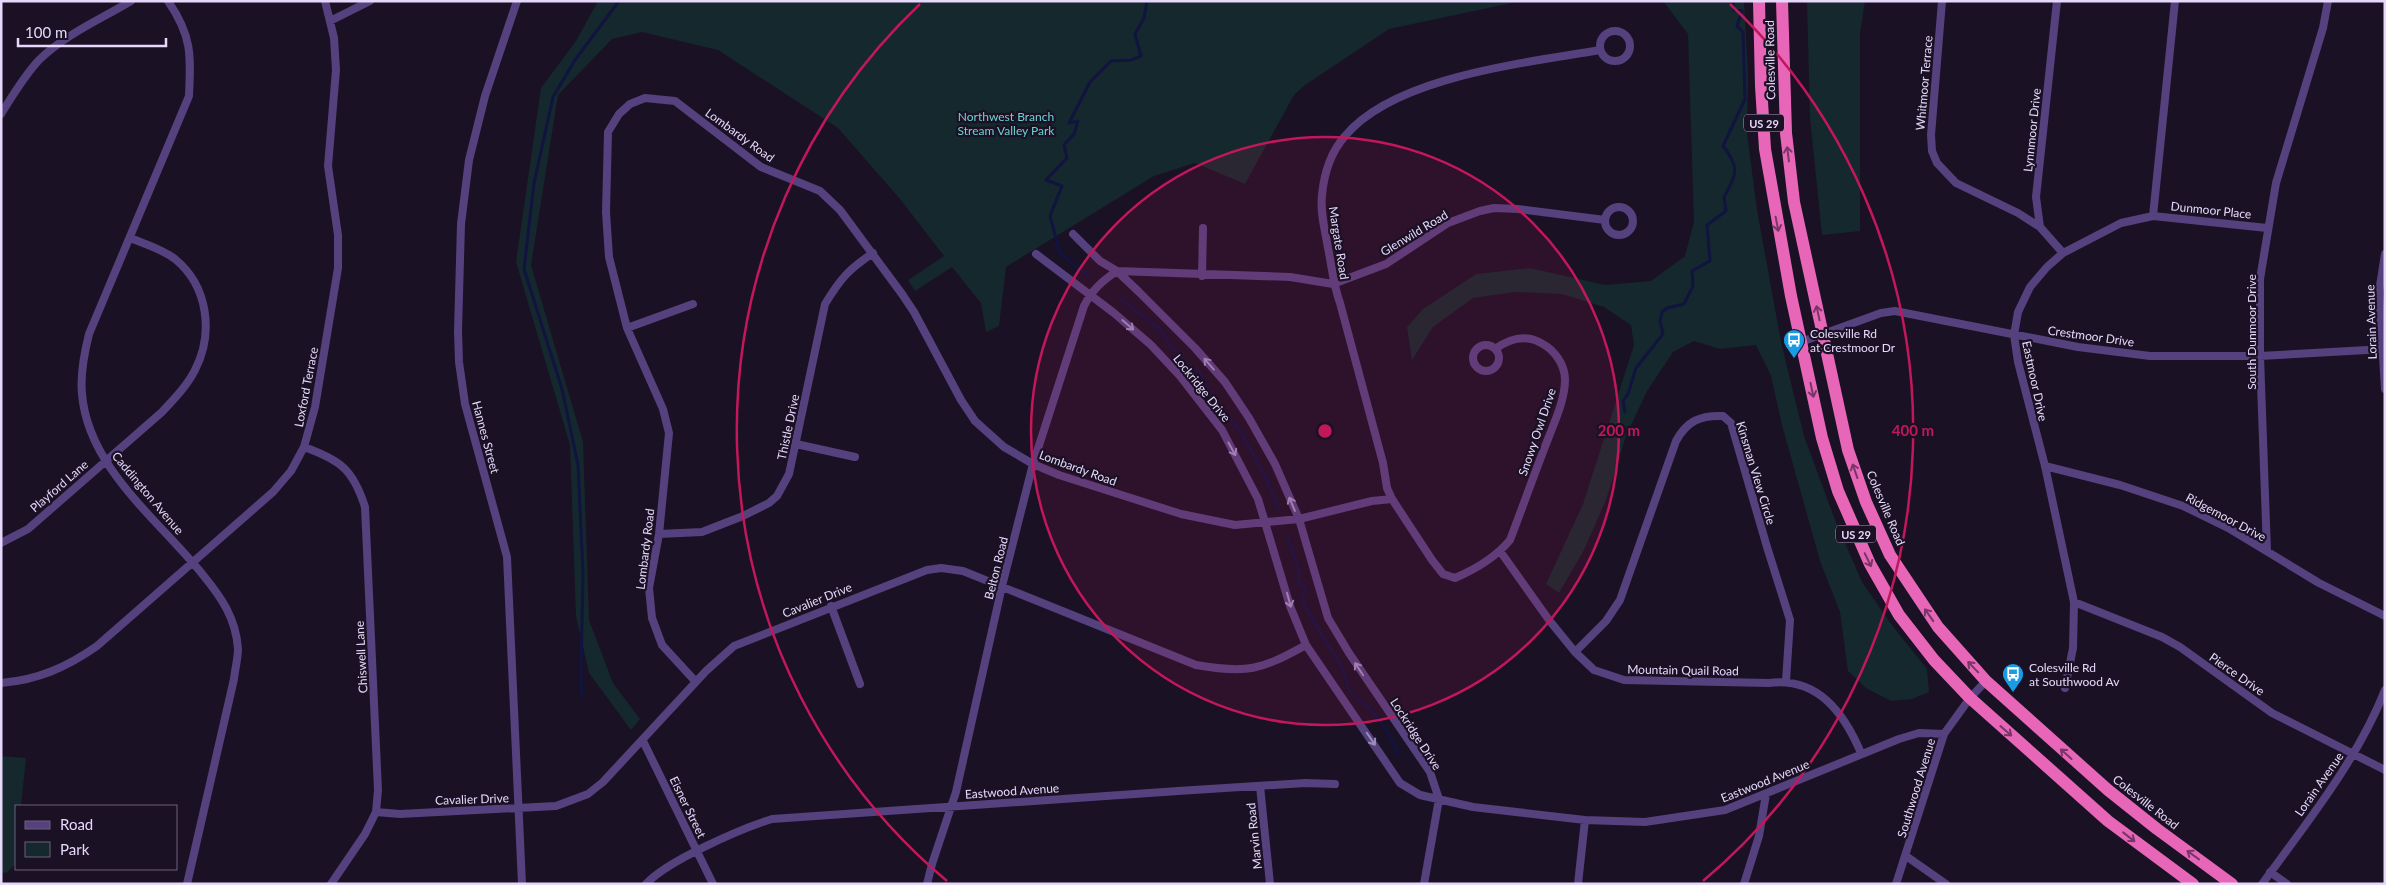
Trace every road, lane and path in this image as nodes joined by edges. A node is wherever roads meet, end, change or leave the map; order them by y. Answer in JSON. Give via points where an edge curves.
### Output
{"nodes":[{"id":1,"x":131,"y":1,"type":"edge"},
{"id":2,"x":168,"y":1,"type":"edge"},
{"id":3,"x":325,"y":1,"type":"edge"},
{"id":4,"x":370,"y":1,"type":"edge"},
{"id":5,"x":517,"y":1,"type":"edge"},
{"id":6,"x":1759,"y":1,"type":"edge"},
{"id":7,"x":1782,"y":1,"type":"edge"},
{"id":8,"x":1942,"y":1,"type":"edge"},
{"id":9,"x":2057,"y":1,"type":"edge"},
{"id":10,"x":2175,"y":1,"type":"edge"},
{"id":11,"x":2328,"y":1,"type":"edge"},
{"id":12,"x":330,"y":21,"type":"junction"},
{"id":13,"x":1600,"y":50,"type":"junction"},
{"id":14,"x":1,"y":114,"type":"edge"},
{"id":15,"x":2153,"y":216,"type":"junction"},
{"id":16,"x":1605,"y":220,"type":"dead end"},
{"id":17,"x":2040,"y":227,"type":"junction"},
{"id":18,"x":1203,"y":228,"type":"dead end"},
{"id":19,"x":2267,"y":228,"type":"junction"},
{"id":20,"x":1072,"y":234,"type":"dead end"},
{"id":21,"x":130,"y":238,"type":"junction"},
{"id":22,"x":872,"y":253,"type":"junction"},
{"id":23,"x":2063,"y":253,"type":"junction"},
{"id":24,"x":1036,"y":254,"type":"dead end"},
{"id":25,"x":2385,"y":254,"type":"edge"},
{"id":26,"x":1116,"y":272,"type":"junction"},
{"id":27,"x":1202,"y":276,"type":"junction"},
{"id":28,"x":1333,"y":284,"type":"junction"},
{"id":29,"x":1090,"y":295,"type":"junction"},
{"id":30,"x":694,"y":304,"type":"dead end"},
{"id":31,"x":627,"y":328,"type":"junction"},
{"id":32,"x":2014,"y":335,"type":"junction"},
{"id":33,"x":1822,"y":336,"type":"junction"},
{"id":34,"x":1801,"y":342,"type":"junction"},
{"id":35,"x":1495,"y":348,"type":"dead end"},
{"id":36,"x":2384,"y":349,"type":"edge"},
{"id":37,"x":2260,"y":356,"type":"junction"},
{"id":38,"x":2385,"y":389,"type":"edge"},
{"id":39,"x":796,"y":444,"type":"junction"},
{"id":40,"x":304,"y":447,"type":"junction"},
{"id":41,"x":855,"y":457,"type":"dead end"},
{"id":42,"x":105,"y":461,"type":"junction"},
{"id":43,"x":1033,"y":464,"type":"junction"},
{"id":44,"x":2045,"y":466,"type":"junction"},
{"id":45,"x":1392,"y":499,"type":"junction"},
{"id":46,"x":1299,"y":519,"type":"junction"},
{"id":47,"x":1265,"y":522,"type":"junction"},
{"id":48,"x":659,"y":534,"type":"junction"},
{"id":49,"x":1,"y":543,"type":"edge"},
{"id":50,"x":1500,"y":551,"type":"junction"},
{"id":51,"x":2267,"y":552,"type":"junction"},
{"id":52,"x":193,"y":563,"type":"junction"},
{"id":53,"x":1002,"y":586,"type":"junction"},
{"id":54,"x":2074,"y":602,"type":"junction"},
{"id":55,"x":831,"y":606,"type":"junction"},
{"id":56,"x":2385,"y":616,"type":"edge"},
{"id":57,"x":1306,"y":645,"type":"junction"},
{"id":58,"x":1575,"y":652,"type":"junction"},
{"id":59,"x":1786,"y":681,"type":"junction"},
{"id":60,"x":1986,"y":681,"type":"junction"},
{"id":61,"x":696,"y":682,"type":"junction"},
{"id":62,"x":1,"y":683,"type":"edge"},
{"id":63,"x":860,"y":684,"type":"dead end"},
{"id":64,"x":2065,"y":688,"type":"dead end"},
{"id":65,"x":2385,"y":690,"type":"edge"},
{"id":66,"x":1970,"y":698,"type":"junction"},
{"id":67,"x":1944,"y":734,"type":"junction"},
{"id":68,"x":643,"y":741,"type":"junction"},
{"id":69,"x":1861,"y":753,"type":"junction"},
{"id":70,"x":2354,"y":754,"type":"junction"},
{"id":71,"x":2385,"y":770,"type":"edge"},
{"id":72,"x":1335,"y":784,"type":"dead end"},
{"id":73,"x":1260,"y":786,"type":"junction"},
{"id":74,"x":1766,"y":794,"type":"junction"},
{"id":75,"x":1439,"y":800,"type":"junction"},
{"id":76,"x":951,"y":806,"type":"junction"},
{"id":77,"x":519,"y":809,"type":"junction"},
{"id":78,"x":376,"y":812,"type":"junction"},
{"id":79,"x":1585,"y":820,"type":"junction"},
{"id":80,"x":698,"y":852,"type":"junction"},
{"id":81,"x":1906,"y":856,"type":"junction"},
{"id":82,"x":2270,"y":872,"type":"junction"},
{"id":83,"x":187,"y":884,"type":"edge"},
{"id":84,"x":331,"y":884,"type":"edge"},
{"id":85,"x":522,"y":884,"type":"edge"},
{"id":86,"x":646,"y":884,"type":"edge"},
{"id":87,"x":713,"y":884,"type":"edge"},
{"id":88,"x":927,"y":884,"type":"edge"},
{"id":89,"x":1270,"y":884,"type":"edge"},
{"id":90,"x":1424,"y":884,"type":"edge"},
{"id":91,"x":1578,"y":884,"type":"edge"},
{"id":92,"x":1744,"y":884,"type":"edge"},
{"id":93,"x":1896,"y":884,"type":"edge"},
{"id":94,"x":1946,"y":884,"type":"edge"},
{"id":95,"x":2193,"y":884,"type":"edge"},
{"id":96,"x":2232,"y":884,"type":"edge"},
{"id":97,"x":2262,"y":884,"type":"edge"},
{"id":98,"x":2287,"y":884,"type":"edge"}],
"edges":[{"from":1,"to":14,"type":"street","via":[[70,37],[41,59],[20,83]]},
{"from":2,"to":21,"type":"street","name":"Caddington Avenue","via":[[179,17],[191,54],[188,96]]},
{"from":3,"to":12,"type":"street","name":"Loxford Terrace"},
{"from":4,"to":12,"type":"street"},
{"from":5,"to":77,"type":"street","name":"Hannes Street","via":[[485,96],[469,160],[461,224],[458,331],[465,404],[507,557]]},
{"from":6,"to":34,"type":"highway","name":"Colesville Road","number":"US 29","one_way":true,"via":[[1765,149]]},
{"from":33,"to":7,"type":"highway","name":"Colesville Road","number":"US 29","one_way":true,"via":[[1794,202],[1788,153]]},
{"from":8,"to":17,"type":"street","name":"Whitmoor Terrace","via":[[1930,135],[1937,163],[1956,183]]},
{"from":9,"to":17,"type":"street","name":"Lynnmoor Drive","via":[[2036,197]]},
{"from":10,"to":15,"type":"street"},
{"from":11,"to":19,"type":"street","name":"South Dunmoor Drive","via":[[2323,28],[2276,183]]},
{"from":12,"to":40,"type":"street","name":"Loxford Terrace","via":[[336,70],[328,166],[338,235],[338,268],[315,407]]},
{"from":13,"to":13,"type":"street","via":[[1605,58],[1615,62],[1628,54],[1630,44],[1622,33],[1612,31],[1601,40]]},
{"from":13,"to":28,"type":"street","name":"Margate Road","via":[[1485,71],[1422,88],[1363,118],[1336,149],[1326,173],[1322,195],[1321,212]]},
{"from":15,"to":19,"type":"street","name":"Dunmoor Place"},
{"from":15,"to":23,"type":"street","name":"Eastmoor Drive","via":[[2121,224]]},
{"from":16,"to":28,"type":"street","name":"Glenwild Road","via":[[1518,209],[1480,211],[1448,223],[1386,264]]},
{"from":17,"to":23,"type":"street"},
{"from":18,"to":27,"type":"street"},
{"from":19,"to":37,"type":"street","name":"South Dunmoor Drive","via":[[2260,279]]},
{"from":20,"to":26,"type":"street","name":"Lockridge Drive"},
{"from":21,"to":42,"type":"street","name":"Caddington Avenue","via":[[89,334],[82,362],[86,417]]},
{"from":21,"to":42,"type":"street","name":"Playford Lane","via":[[174,259],[194,279],[203,299],[206,327],[195,370],[181,392]]},
{"from":22,"to":31,"type":"street","name":"Lombardy Road","via":[[840,210],[820,191],[761,167],[675,101],[645,98],[630,104],[619,114],[608,132],[606,212],[609,257]]},
{"from":22,"to":39,"type":"street","name":"Thistle Drive","via":[[840,280],[825,304]]},
{"from":22,"to":43,"type":"street","name":"Lombardy Road","via":[[914,312],[975,421],[998,443]]},
{"from":23,"to":32,"type":"street","name":"Eastmoor Drive","via":[[2030,287],[2018,312]]},
{"from":24,"to":29,"type":"street","name":"Lockridge Drive"},
{"from":25,"to":36,"type":"street","name":"Lorain Avenue","via":[[2379,292]]},
{"from":26,"to":27,"type":"street","name":"Glenwild Road"},
{"from":26,"to":29,"type":"street","name":"Belton Road","via":[[1102,281]]},
{"from":46,"to":26,"type":"street","name":"Lockridge Drive","one_way":true,"via":[[1275,464],[1225,382],[1174,326]]},
{"from":27,"to":28,"type":"street","name":"Glenwild Road","via":[[1290,277]]},
{"from":28,"to":45,"type":"street","name":"Margate Road"},
{"from":29,"to":43,"type":"street","name":"Belton Road"},
{"from":29,"to":47,"type":"street","name":"Lockridge Drive","one_way":true,"via":[[1151,345],[1200,400],[1222,430],[1246,475]]},
{"from":30,"to":31,"type":"street"},
{"from":31,"to":48,"type":"street","name":"Lombardy Road","via":[[663,409],[669,433]]},
{"from":32,"to":33,"type":"street","name":"Crestmoor Drive","via":[[1895,311],[1881,313]]},
{"from":32,"to":37,"type":"street","name":"Crestmoor Drive","via":[[2150,356]]},
{"from":32,"to":44,"type":"street","name":"Eastmoor Drive"},
{"from":33,"to":34,"type":"street","name":"Crestmoor Drive"},
{"from":60,"to":33,"type":"highway","name":"Colesville Road","number":"US 29","one_way":true,"via":[[1938,627],[1887,547],[1866,502],[1848,450]]},
{"from":34,"to":66,"type":"highway","name":"Colesville Road","number":"US 29","one_way":true,"via":[[1822,438],[1838,491],[1870,564],[1899,615],[1934,660]]},
{"from":35,"to":50,"type":"street","name":"Snowy Owl Drive","via":[[1508,340],[1522,338],[1543,343],[1559,358],[1565,381],[1560,406],[1510,540]]},
{"from":36,"to":37,"type":"street","name":"Crestmoor Drive"},
{"from":36,"to":38,"type":"street","name":"Lorain Avenue"},
{"from":37,"to":51,"type":"street","name":"South Dunmoor Drive"},
{"from":39,"to":41,"type":"street"},
{"from":39,"to":48,"type":"street","name":"Thistle Drive","via":[[789,474],[769,504],[702,532]]},
{"from":40,"to":52,"type":"street","name":"Loxford Terrace","via":[[273,492]]},
{"from":40,"to":78,"type":"street","name":"Chiswell Lane","via":[[327,455],[349,471],[365,507],[378,790]]},
{"from":42,"to":49,"type":"street","name":"Playford Lane","via":[[28,529]]},
{"from":42,"to":52,"type":"street","name":"Caddington Avenue"},
{"from":43,"to":47,"type":"street","name":"Lombardy Road","via":[[1181,514],[1236,524]]},
{"from":43,"to":53,"type":"street","name":"Belton Road"},
{"from":44,"to":51,"type":"street","name":"Ridgemoor Drive","via":[[2120,485],[2183,506]]},
{"from":44,"to":54,"type":"street","name":"Eastmoor Drive"},
{"from":45,"to":46,"type":"street","name":"Lombardy Road"},
{"from":45,"to":50,"type":"street","name":"Margate Road","via":[[1443,574],[1455,578],[1468,573]]},
{"from":46,"to":47,"type":"street","name":"Lombardy Road"},
{"from":75,"to":46,"type":"street","name":"Lockridge Drive","one_way":true,"via":[[1430,772],[1328,618]]},
{"from":47,"to":57,"type":"street","name":"Lockridge Drive","one_way":true,"via":[[1290,606]]},
{"from":48,"to":61,"type":"street","name":"Lombardy Road","via":[[649,588],[652,618],[662,645]]},
{"from":50,"to":58,"type":"street","name":"Mountain Quail Road"},
{"from":51,"to":56,"type":"street","name":"Ridgemoor Drive"},
{"from":52,"to":62,"type":"street","name":"Loxford Terrace","via":[[73,663],[43,675]]},
{"from":52,"to":83,"type":"street","name":"Caddington Avenue","via":[[225,602],[238,649]]},
{"from":53,"to":55,"type":"street","name":"Cavalier Drive","via":[[963,571],[941,568],[927,570]]},
{"from":53,"to":57,"type":"street","name":"Cavalier Drive","via":[[1196,665],[1229,671],[1255,668],[1269,665]]},
{"from":53,"to":76,"type":"street","name":"Belton Road"},
{"from":54,"to":64,"type":"street","name":"Eastmoor Drive","via":[[2073,648]]},
{"from":54,"to":70,"type":"street","name":"Pierce Drive","via":[[2168,640],[2272,713]]},
{"from":55,"to":61,"type":"street","name":"Cavalier Drive","via":[[734,646]]},
{"from":55,"to":63,"type":"street"},
{"from":57,"to":75,"type":"street","name":"Lockridge Drive","one_way":true,"via":[[1400,783],[1413,793]]},
{"from":58,"to":59,"type":"street","name":"Mountain Quail Road","via":[[1594,670],[1624,680]]},
{"from":58,"to":59,"type":"street","name":"Kinsman View Circle","via":[[1606,621],[1620,600],[1682,431],[1692,421],[1723,416],[1731,423],[1790,620]]},
{"from":59,"to":69,"type":"street","name":"Mountain Quail Road","via":[[1821,696],[1838,709]]},
{"from":60,"to":66,"type":"street","name":"Southwood Avenue"},
{"from":96,"to":60,"type":"highway","name":"Colesville Road","number":"US 29","one_way":true,"via":[[2108,790]]},
{"from":61,"to":68,"type":"street","name":"Cavalier Drive"},
{"from":65,"to":70,"type":"street","name":"Lorain Avenue","via":[[2373,722]]},
{"from":66,"to":67,"type":"street","name":"Southwood Avenue"},
{"from":66,"to":95,"type":"highway","name":"Colesville Road","number":"US 29","one_way":true,"via":[[2108,821]]},
{"from":67,"to":69,"type":"street","name":"Eastwood Avenue","via":[[1919,733]]},
{"from":67,"to":81,"type":"street","name":"Southwood Avenue"},
{"from":68,"to":77,"type":"street","name":"Cavalier Drive","via":[[588,794],[556,806]]},
{"from":68,"to":80,"type":"street","name":"Eisner Street"},
{"from":69,"to":74,"type":"street","name":"Eastwood Avenue"},
{"from":70,"to":71,"type":"street","name":"Pierce Drive"},
{"from":70,"to":82,"type":"street","name":"Lorain Avenue"},
{"from":72,"to":73,"type":"street","name":"Eastwood Avenue"},
{"from":73,"to":76,"type":"street","name":"Eastwood Avenue"},
{"from":73,"to":89,"type":"street","name":"Marvin Road"},
{"from":74,"to":79,"type":"street","name":"Eastwood Avenue","via":[[1725,810],[1684,818],[1645,822]]},
{"from":74,"to":92,"type":"street"},
{"from":75,"to":79,"type":"street","name":"Eastwood Avenue"},
{"from":75,"to":90,"type":"street"},
{"from":76,"to":80,"type":"street","name":"Eastwood Avenue","via":[[772,819],[752,825]]},
{"from":76,"to":88,"type":"street","name":"Belton Road"},
{"from":77,"to":78,"type":"street","name":"Cavalier Drive","via":[[400,814]]},
{"from":77,"to":85,"type":"street","name":"Hannes Street"},
{"from":78,"to":84,"type":"street","name":"Chiswell Lane"},
{"from":79,"to":91,"type":"street"},
{"from":80,"to":86,"type":"street","name":"Eastwood Avenue","via":[[655,874]]},
{"from":80,"to":87,"type":"street","name":"Eisner Street"},
{"from":81,"to":93,"type":"street","name":"Southwood Avenue"},
{"from":81,"to":94,"type":"street"},
{"from":82,"to":97,"type":"street","name":"Lorain Avenue"},
{"from":82,"to":98,"type":"street"}]}
